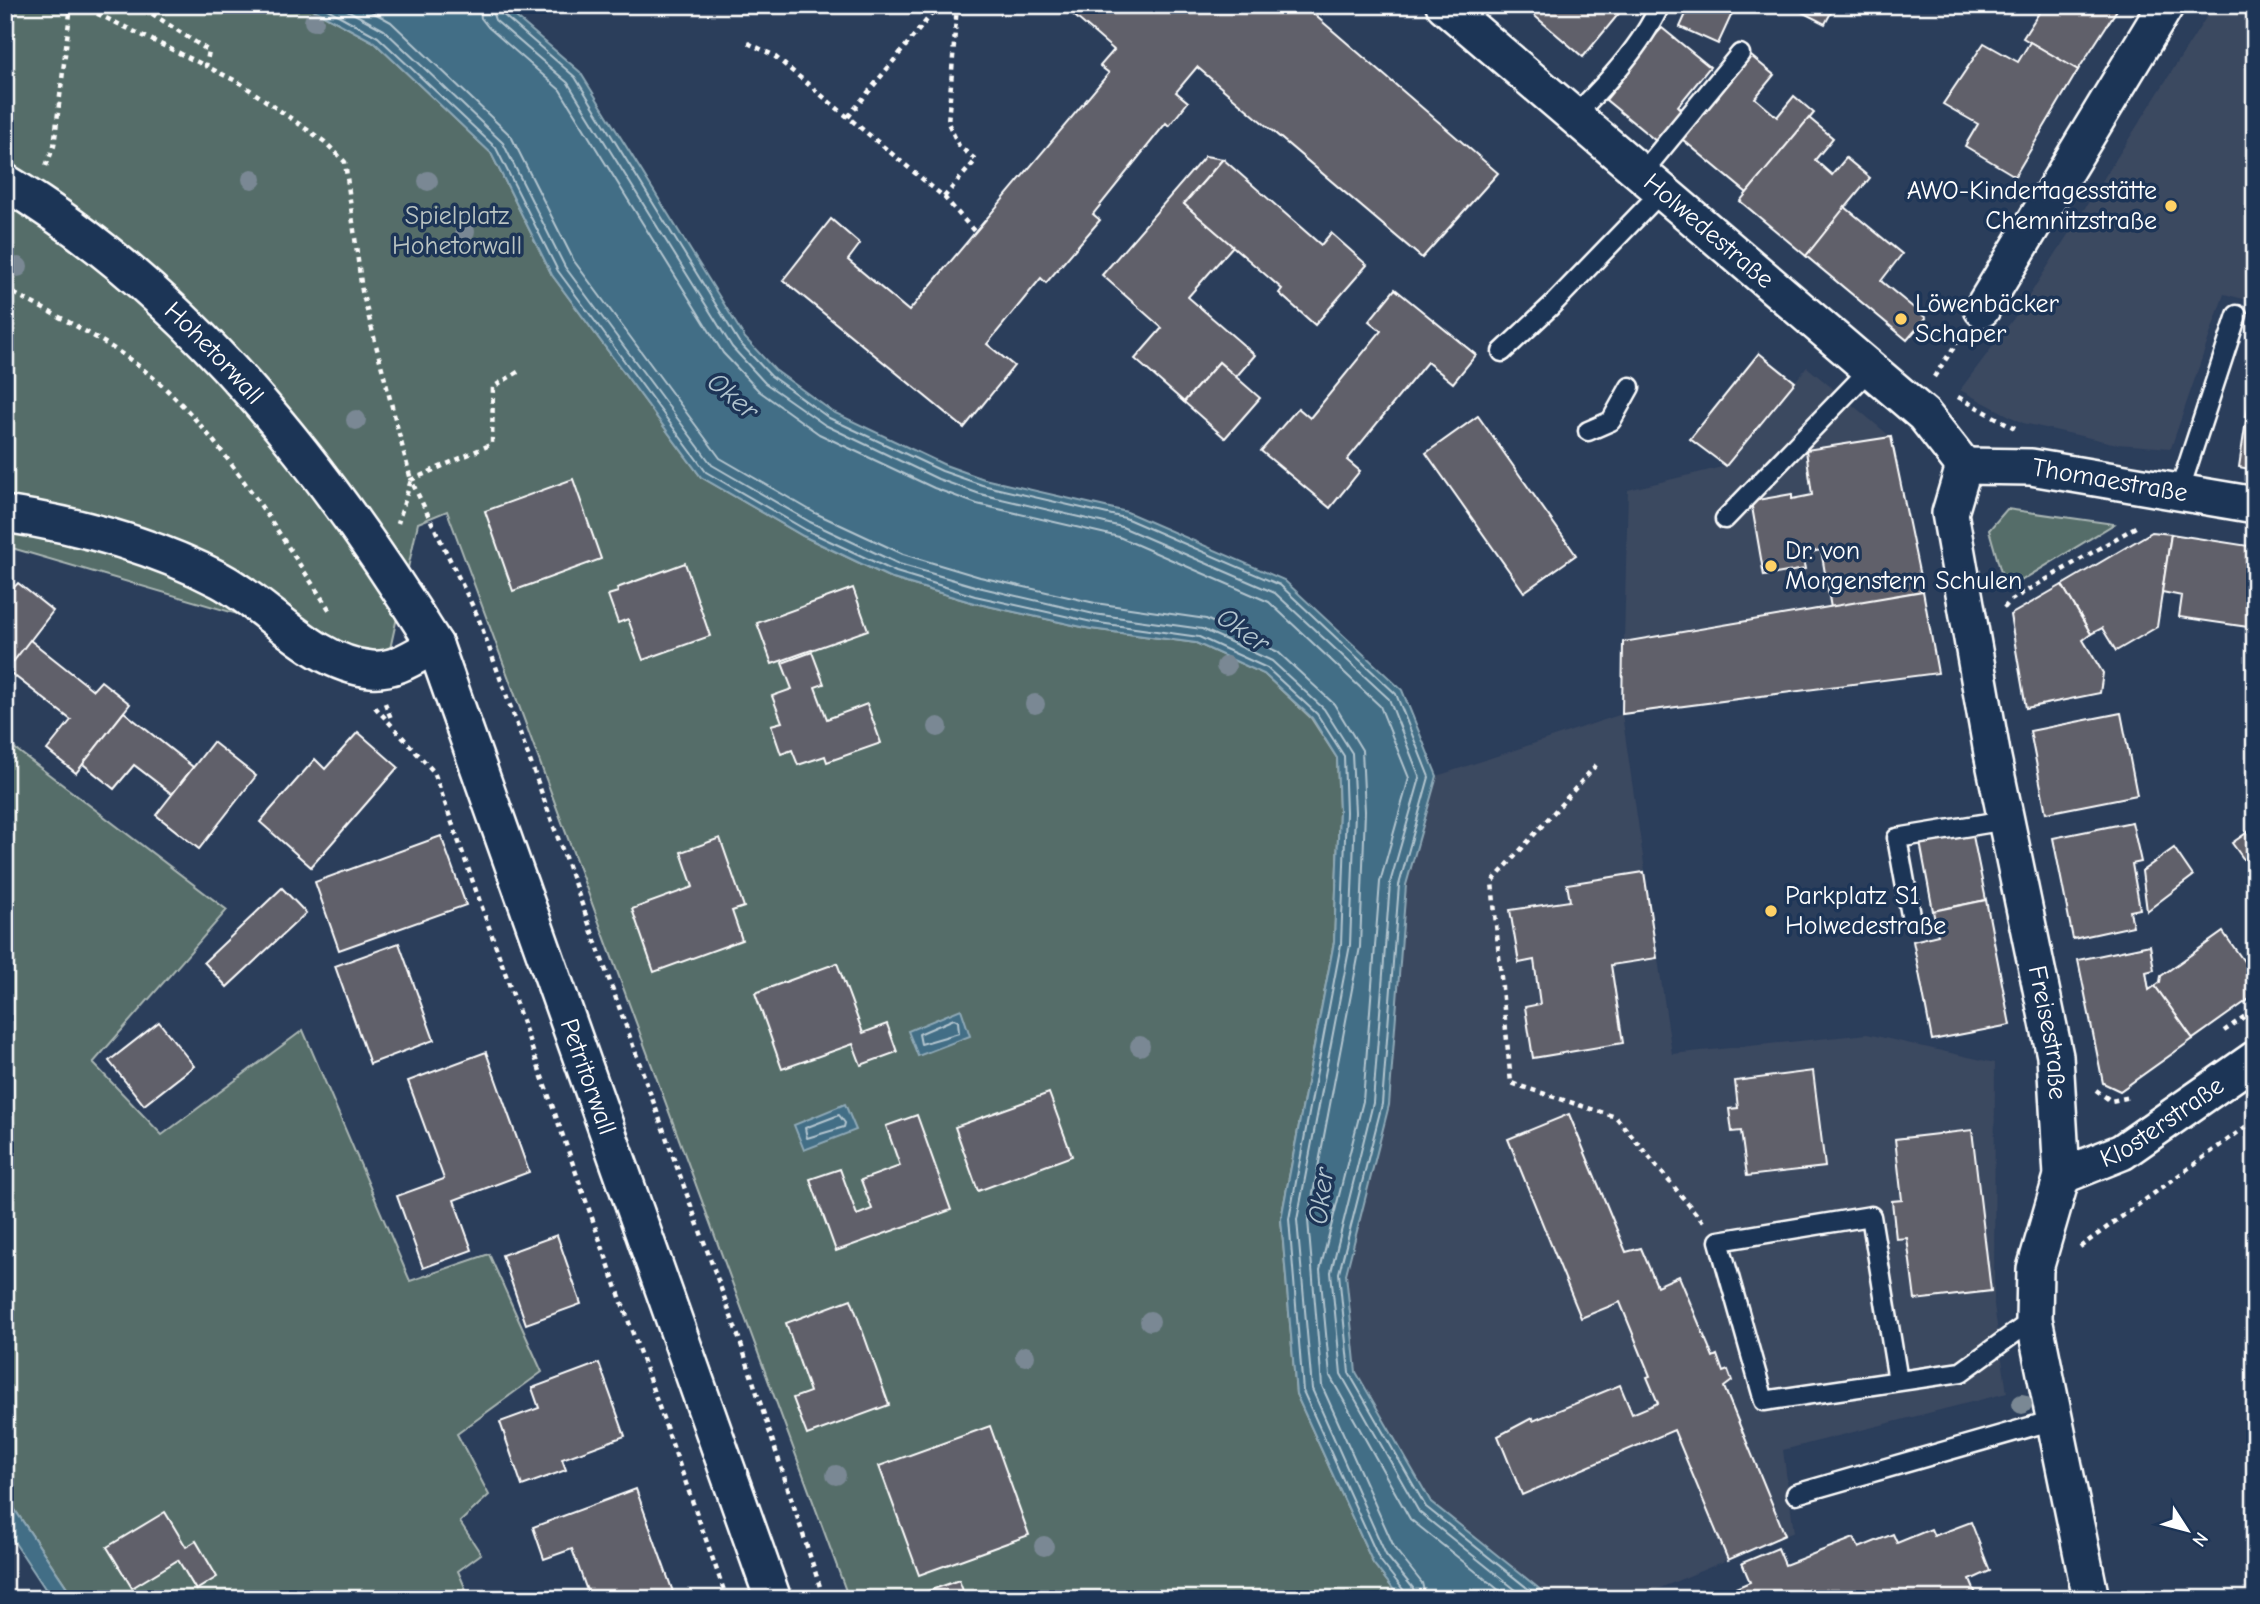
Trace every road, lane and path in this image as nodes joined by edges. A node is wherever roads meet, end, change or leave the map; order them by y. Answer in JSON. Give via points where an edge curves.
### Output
{"nodes":[{"id":1,"x":71,"y":5,"type":"edge"},
{"id":2,"x":79,"y":5,"type":"edge"},
{"id":3,"x":134,"y":5,"type":"edge"},
{"id":4,"x":939,"y":5,"type":"edge"},
{"id":5,"x":957,"y":5,"type":"edge"},
{"id":6,"x":1444,"y":5,"type":"edge"},
{"id":7,"x":1660,"y":5,"type":"edge"},
{"id":8,"x":2166,"y":5,"type":"edge"},
{"id":9,"x":748,"y":43,"type":"dead end"},
{"id":10,"x":1740,"y":54,"type":"dead end"},
{"id":11,"x":206,"y":66,"type":"junction"},
{"id":12,"x":1574,"y":116,"type":"junction"},
{"id":13,"x":848,"y":117,"type":"junction"},
{"id":14,"x":1652,"y":182,"type":"junction"},
{"id":15,"x":16,"y":188,"type":"edge"},
{"id":16,"x":944,"y":197,"type":"junction"},
{"id":17,"x":974,"y":231,"type":"dead end"},
{"id":18,"x":5,"y":289,"type":"edge"},
{"id":19,"x":1982,"y":309,"type":"joint"},
{"id":20,"x":2237,"y":315,"type":"dead end"},
{"id":21,"x":1503,"y":352,"type":"dead end"},
{"id":22,"x":1870,"y":369,"type":"junction"},
{"id":23,"x":517,"y":372,"type":"dead end"},
{"id":24,"x":1630,"y":387,"type":"dead end"},
{"id":25,"x":1924,"y":415,"type":"junction"},
{"id":26,"x":1588,"y":431,"type":"dead end"},
{"id":27,"x":1964,"y":466,"type":"junction"},
{"id":28,"x":411,"y":480,"type":"junction"},
{"id":29,"x":2179,"y":492,"type":"junction"},
{"id":30,"x":2255,"y":505,"type":"edge"},
{"id":31,"x":5,"y":514,"type":"edge"},
{"id":32,"x":1725,"y":519,"type":"dead end"},
{"id":33,"x":2144,"y":524,"type":"dead end"},
{"id":34,"x":385,"y":564,"type":"junction"},
{"id":35,"x":332,"y":613,"type":"dead end"},
{"id":36,"x":1996,"y":617,"type":"dead end"},
{"id":37,"x":435,"y":645,"type":"junction"},
{"id":38,"x":368,"y":683,"type":"junction"},
{"id":39,"x":394,"y":725,"type":"junction"},
{"id":40,"x":1596,"y":765,"type":"dead end"},
{"id":41,"x":2006,"y":820,"type":"junction"},
{"id":42,"x":1912,"y":921,"type":"dead end"},
{"id":43,"x":2255,"y":1059,"type":"edge"},
{"id":44,"x":2094,"y":1080,"type":"dead end"},
{"id":45,"x":2111,"y":1101,"type":"dead end"},
{"id":46,"x":2255,"y":1120,"type":"edge"},
{"id":47,"x":2062,"y":1176,"type":"junction"},
{"id":48,"x":1719,"y":1241,"type":"junction"},
{"id":49,"x":2073,"y":1253,"type":"dead end"},
{"id":50,"x":2034,"y":1319,"type":"junction"},
{"id":51,"x":1898,"y":1381,"type":"junction"},
{"id":52,"x":2054,"y":1420,"type":"junction"},
{"id":53,"x":1796,"y":1494,"type":"dead end"},
{"id":54,"x":727,"y":1599,"type":"edge"},
{"id":55,"x":774,"y":1599,"type":"edge"},
{"id":56,"x":824,"y":1599,"type":"edge"},
{"id":57,"x":2091,"y":1599,"type":"edge"}],
"edges":[{"from":1,"to":15,"type":"path","via":[[54,146],[50,159]]},
{"from":2,"to":11,"type":"path"},
{"from":3,"to":11,"type":"path","via":[[209,51]]},
{"from":4,"to":13,"type":"path"},
{"from":5,"to":16,"type":"path","via":[[948,123],[959,146],[976,160]]},
{"from":6,"to":12,"type":"street","name":"Holwedestraße"},
{"from":7,"to":12,"type":"lane","via":[[1595,96]]},
{"from":8,"to":19,"type":"street"},
{"from":9,"to":13,"type":"path","via":[[773,55]]},
{"from":10,"to":14,"type":"lane"},
{"from":11,"to":28,"type":"path","via":[[240,83],[325,142],[345,163],[362,291]]},
{"from":12,"to":14,"type":"street","name":"Holwedestraße"},
{"from":13,"to":16,"type":"path"},
{"from":14,"to":21,"type":"lane","via":[[1551,306]]},
{"from":14,"to":22,"type":"street","name":"Holwedestraße"},
{"from":15,"to":34,"type":"street","name":"Hohetorwall","via":[[119,264],[203,339],[320,475]]},
{"from":16,"to":17,"type":"path"},
{"from":18,"to":35,"type":"path","via":[[89,333],[167,390],[231,464]]},
{"from":19,"to":25,"type":"path","via":[[1939,367]]},
{"from":20,"to":29,"type":"lane"},
{"from":22,"to":25,"type":"street","name":"Holwedestraße"},
{"from":22,"to":32,"type":"lane"},
{"from":23,"to":28,"type":"path","via":[[493,387],[492,444]]},
{"from":24,"to":26,"type":"lane","via":[[1611,421]]},
{"from":25,"to":27,"type":"street","name":"Holwedestraße"},
{"from":27,"to":29,"type":"street","name":"Thomaestraße","via":[[2031,467]]},
{"from":27,"to":41,"type":"street","name":"Freisestraße","via":[[1950,513]]},
{"from":28,"to":34,"type":"path"},
{"from":28,"to":56,"type":"path","via":[[478,617],[741,1344]]},
{"from":29,"to":30,"type":"street","name":"Thomaestraße"},
{"from":31,"to":38,"type":"street","via":[[153,551],[220,580]]},
{"from":33,"to":36,"type":"path","via":[[2134,525],[2011,600]]},
{"from":34,"to":37,"type":"street","name":"Petritorwall"},
{"from":37,"to":38,"type":"street"},
{"from":37,"to":55,"type":"street","name":"Petritorwall"},
{"from":38,"to":39,"type":"path"},
{"from":38,"to":39,"type":"path"},
{"from":39,"to":54,"type":"path","via":[[433,772]]},
{"from":40,"to":48,"type":"path","via":[[1492,882],[1511,1083],[1616,1117]]},
{"from":41,"to":42,"type":"lane","via":[[1897,838]]},
{"from":41,"to":47,"type":"street","name":"Freisestraße","via":[[2055,1056]]},
{"from":43,"to":47,"type":"street","name":"Klosterstraße","via":[[2122,1152]]},
{"from":44,"to":45,"type":"path","via":[[2097,1094]]},
{"from":46,"to":49,"type":"path"},
{"from":47,"to":50,"type":"street","name":"Freisestraße","via":[[2035,1269]]},
{"from":48,"to":51,"type":"lane","via":[[1765,1402]]},
{"from":48,"to":51,"type":"lane","via":[[1871,1216]]},
{"from":50,"to":51,"type":"lane","via":[[1961,1372]]},
{"from":50,"to":52,"type":"street","name":"Freisestraße"},
{"from":52,"to":53,"type":"lane"},
{"from":52,"to":57,"type":"street","name":"Freisestraße"}]}
